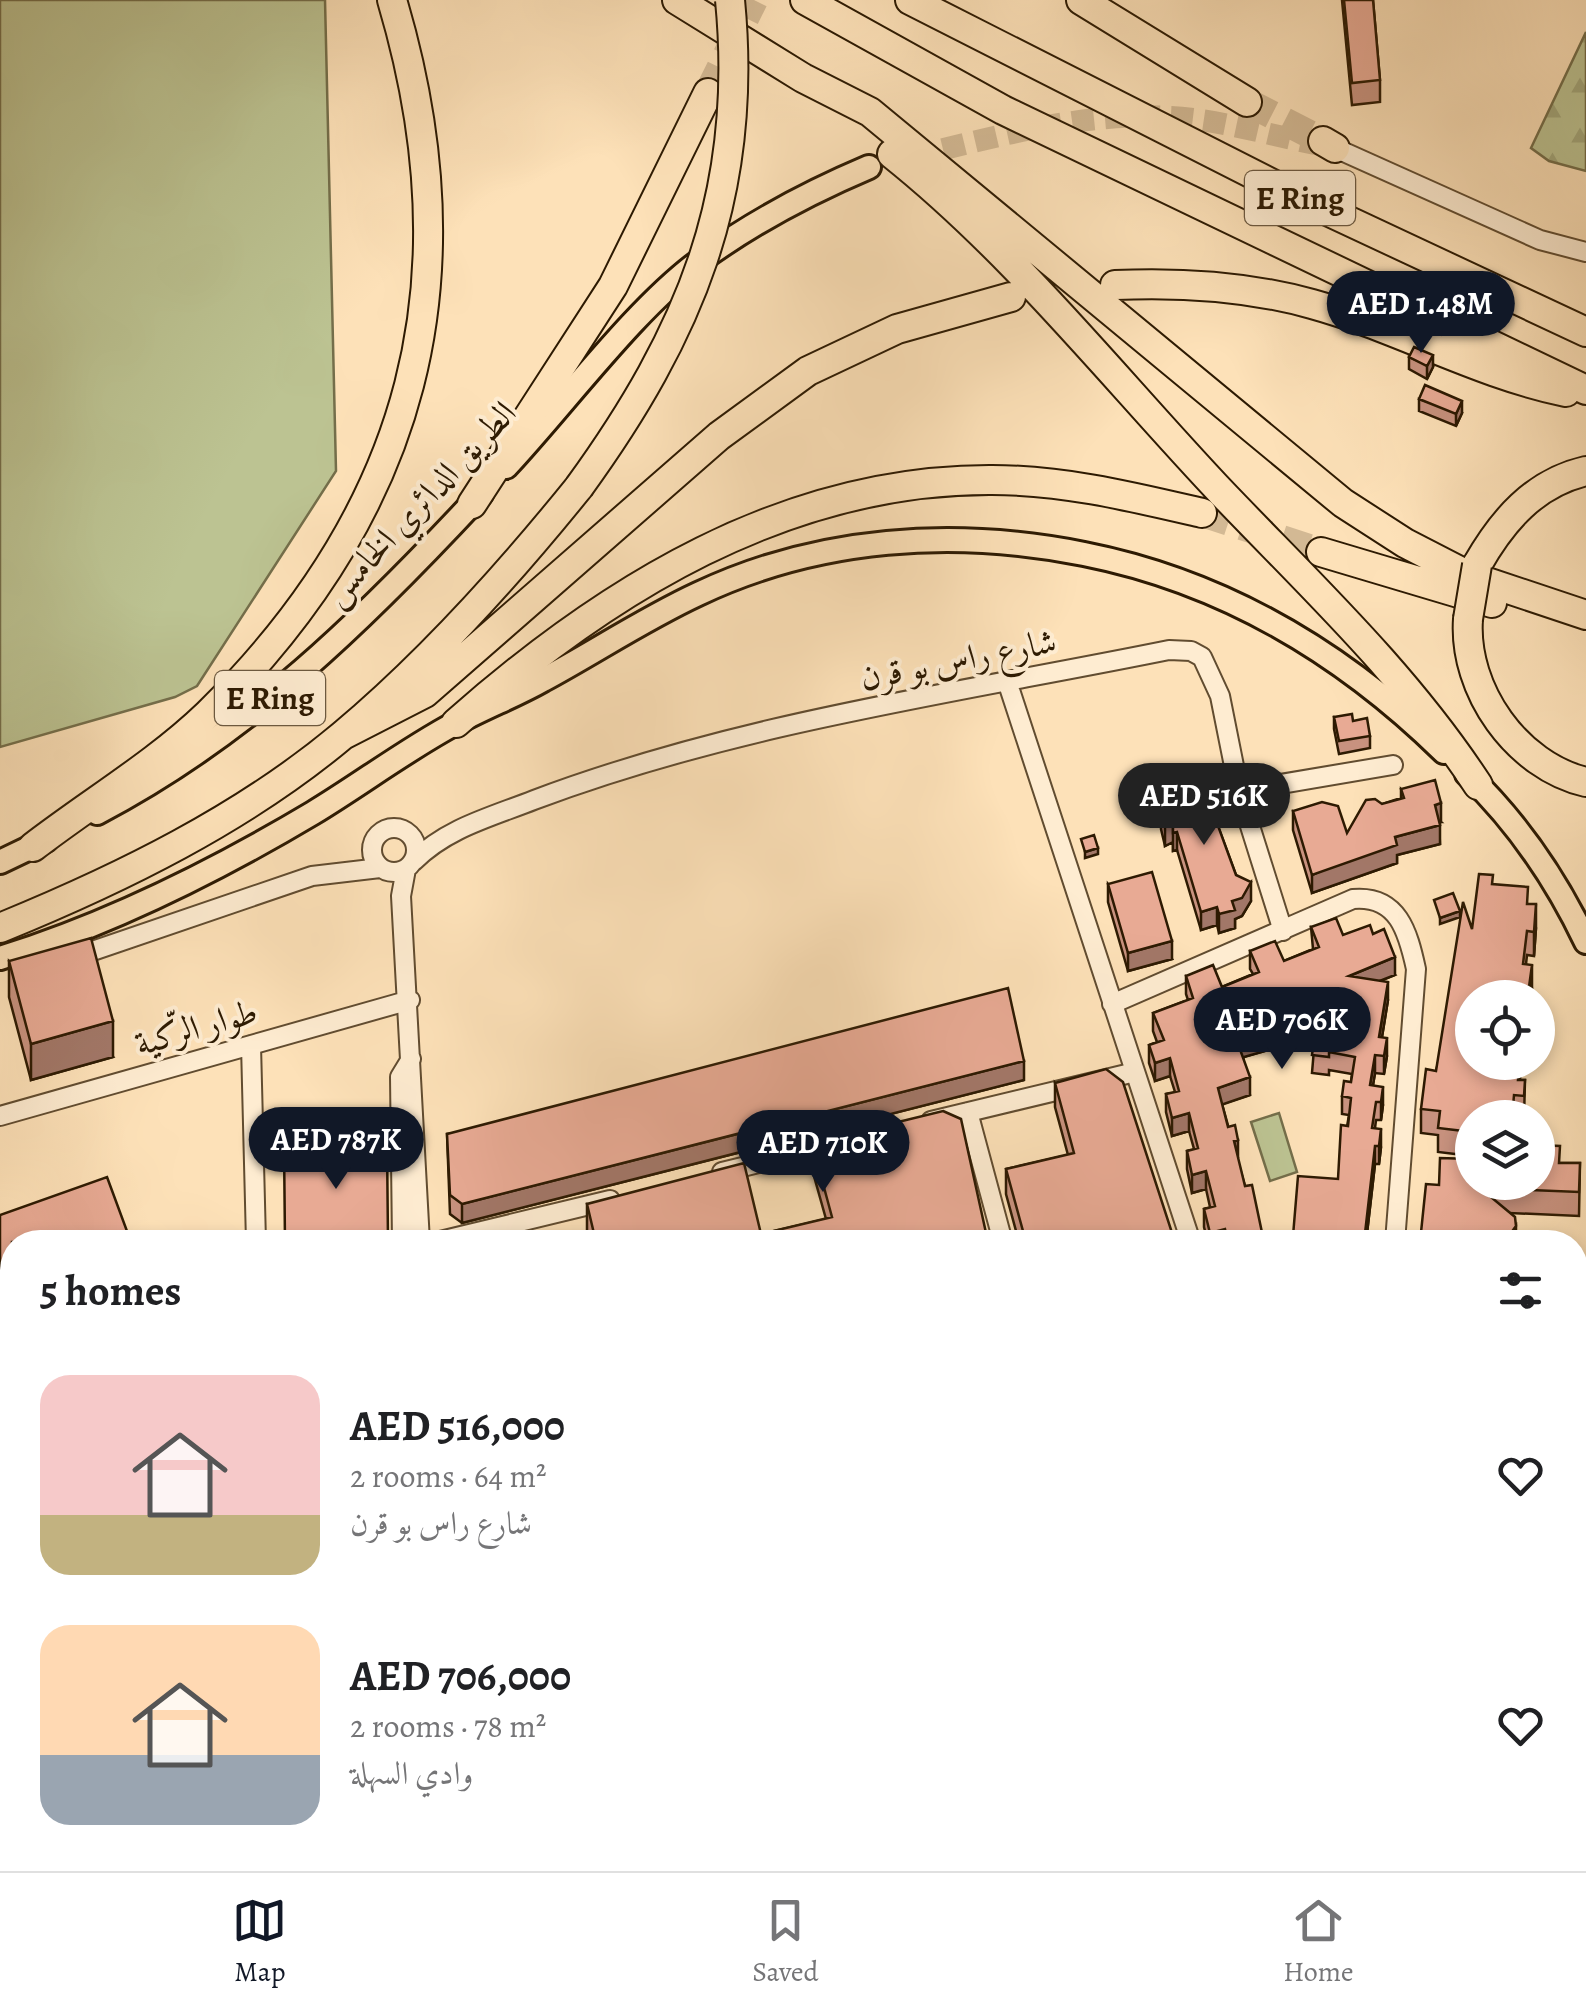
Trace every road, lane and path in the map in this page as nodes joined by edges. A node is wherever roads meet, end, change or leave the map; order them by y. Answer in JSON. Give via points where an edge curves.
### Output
{"nodes":[{"id":1,"x":392,"y":0,"type":"edge"},
{"id":2,"x":677,"y":0,"type":"edge"},
{"id":3,"x":730,"y":0,"type":"edge"},
{"id":4,"x":804,"y":0,"type":"edge"},
{"id":5,"x":910,"y":0,"type":"edge"},
{"id":6,"x":1081,"y":0,"type":"edge"},
{"id":7,"x":804,"y":78,"type":"junction"},
{"id":8,"x":708,"y":94,"type":"tunnel mouth"},
{"id":9,"x":1248,"y":102,"type":"tunnel mouth"},
{"id":10,"x":1326,"y":144,"type":"tunnel mouth"},
{"id":11,"x":869,"y":166,"type":"dead end"},
{"id":12,"x":1586,"y":252,"type":"edge"},
{"id":13,"x":1115,"y":285,"type":"dead end"},
{"id":14,"x":1010,"y":297,"type":"dead end"},
{"id":15,"x":1586,"y":332,"type":"edge"},
{"id":16,"x":1586,"y":392,"type":"edge"},
{"id":17,"x":1586,"y":471,"type":"edge"},
{"id":18,"x":472,"y":504,"type":"junction"},
{"id":19,"x":1202,"y":513,"type":"tunnel mouth"},
{"id":20,"x":1322,"y":552,"type":"tunnel mouth"},
{"id":21,"x":1586,"y":615,"type":"edge"},
{"id":22,"x":1586,"y":626,"type":"edge"},
{"id":23,"x":1007,"y":681,"type":"junction"},
{"id":24,"x":456,"y":723,"type":"junction"},
{"id":25,"x":344,"y":735,"type":"junction"},
{"id":26,"x":1393,"y":765,"type":"dead end"},
{"id":27,"x":1586,"y":782,"type":"edge"},
{"id":28,"x":1478,"y":785,"type":"junction"},
{"id":29,"x":1239,"y":791,"type":"junction"},
{"id":30,"x":454,"y":831,"type":"junction"},
{"id":31,"x":408,"y":833,"type":"junction"},
{"id":32,"x":32,"y":847,"type":"junction"},
{"id":33,"x":0,"y":862,"type":"edge"},
{"id":34,"x":397,"y":867,"type":"junction"},
{"id":35,"x":0,"y":928,"type":"edge"},
{"id":36,"x":1283,"y":931,"type":"junction"},
{"id":37,"x":1586,"y":942,"type":"edge"},
{"id":38,"x":0,"y":958,"type":"edge"},
{"id":39,"x":56,"y":963,"type":"edge"},
{"id":40,"x":410,"y":1000,"type":"junction"},
{"id":41,"x":1112,"y":1004,"type":"junction"},
{"id":42,"x":251,"y":1045,"type":"junction"},
{"id":43,"x":412,"y":1058,"type":"junction"},
{"id":44,"x":1135,"y":1072,"type":"junction"},
{"id":45,"x":968,"y":1112,"type":"junction"},
{"id":46,"x":0,"y":1116,"type":"edge"},
{"id":47,"x":911,"y":1126,"type":"edge"},
{"id":48,"x":854,"y":1140,"type":"edge"},
{"id":49,"x":702,"y":1177,"type":"edge"},
{"id":50,"x":626,"y":1196,"type":"edge"},
{"id":51,"x":252,"y":1230,"type":"edge"},
{"id":52,"x":402,"y":1230,"type":"edge"},
{"id":53,"x":419,"y":1230,"type":"edge"},
{"id":54,"x":486,"y":1230,"type":"edge"},
{"id":55,"x":1000,"y":1230,"type":"edge"},
{"id":56,"x":1187,"y":1230,"type":"edge"},
{"id":57,"x":1397,"y":1230,"type":"edge"}],
"edges":[{"from":1,"to":32,"type":"highway","via":[[425,144],[430,258],[414,369],[373,487],[304,605],[207,714]]},
{"from":2,"to":7,"type":"highway"},
{"from":3,"to":25,"type":"highway","bridge":true,"via":[[729,137],[709,247],[650,384],[579,487],[482,600]]},
{"from":4,"to":16,"type":"highway","via":[[1002,110]]},
{"from":5,"to":15,"type":"highway","number":"E Ring"},
{"from":6,"to":9,"type":"highway"},
{"from":7,"to":21,"type":"highway","via":[[870,112],[1343,503],[1469,576]]},
{"from":7,"to":28,"type":"highway","via":[[977,227],[1404,682]]},
{"from":8,"to":18,"type":"highway","via":[[613,286]]},
{"from":10,"to":12,"type":"street","via":[[1540,240]]},
{"from":11,"to":18,"type":"main road","name":"الطريق الدائري الخامس","via":[[698,262]]},
{"from":13,"to":16,"type":"highway","via":[[1246,288],[1316,305],[1523,383]]},
{"from":14,"to":25,"type":"highway","via":[[897,329],[808,371],[719,436],[425,693]]},
{"from":17,"to":27,"type":"highway","bridge":true,"via":[[1529,498],[1508,517],[1477,565],[1468,619],[1477,674],[1498,720],[1546,766]]},
{"from":18,"to":32,"type":"main road","name":"الطريق الدائري الخامس","number":"E Ring","via":[[364,618],[245,718],[131,796]]},
{"from":19,"to":24,"type":"highway","via":[[1094,489],[993,480],[892,487],[810,505],[701,549],[520,669]]},
{"from":20,"to":22,"type":"highway"},
{"from":23,"to":29,"type":"street","name":"شارع راس بو قرن","via":[[1191,650],[1202,657],[1220,696]]},
{"from":23,"to":30,"type":"street","name":"شارع راس بو قرن","via":[[701,747]]},
{"from":23,"to":41,"type":"street"},
{"from":24,"to":28,"type":"main road","via":[[658,614],[754,572],[842,549],[966,539],[1104,558],[1236,602],[1355,672]]},
{"from":24,"to":38,"type":"main road","via":[[310,815],[176,888]]},
{"from":25,"to":35,"type":"highway","via":[[162,854]]},
{"from":26,"to":29,"type":"street"},
{"from":28,"to":37,"type":"main road","via":[[1530,846]]},
{"from":29,"to":36,"type":"street","name":"شارع راس بو قرن"},
{"from":30,"to":31,"type":"street","name":"شارع راس بو قرن"},
{"from":30,"to":34,"type":"street","name":"شارع راس بو قرن"},
{"from":31,"to":34,"type":"street","via":[[416,846]]},
{"from":31,"to":34,"type":"street","via":[[394,828],[379,834],[372,847]]},
{"from":32,"to":33,"type":"main road","name":"الطريق الدائري الخامس","number":"E Ring"},
{"from":34,"to":39,"type":"street","via":[[312,876]]},
{"from":34,"to":40,"type":"street"},
{"from":36,"to":41,"type":"street"},
{"from":36,"to":57,"type":"street","via":[[1366,898],[1394,910],[1404,925],[1416,969]]},
{"from":40,"to":42,"type":"street","name":"طوار الرّكية"},
{"from":40,"to":43,"type":"street"},
{"from":41,"to":44,"type":"street"},
{"from":42,"to":46,"type":"street","name":"طوار الرّكية"},
{"from":42,"to":51,"type":"street"},
{"from":43,"to":52,"type":"street","via":[[400,1077]]},
{"from":43,"to":53,"type":"street"},
{"from":44,"to":45,"type":"street"},
{"from":44,"to":56,"type":"street"},
{"from":45,"to":47,"type":"street"},
{"from":45,"to":55,"type":"street"},
{"from":48,"to":49,"type":"street"},
{"from":50,"to":54,"type":"street"}]}
